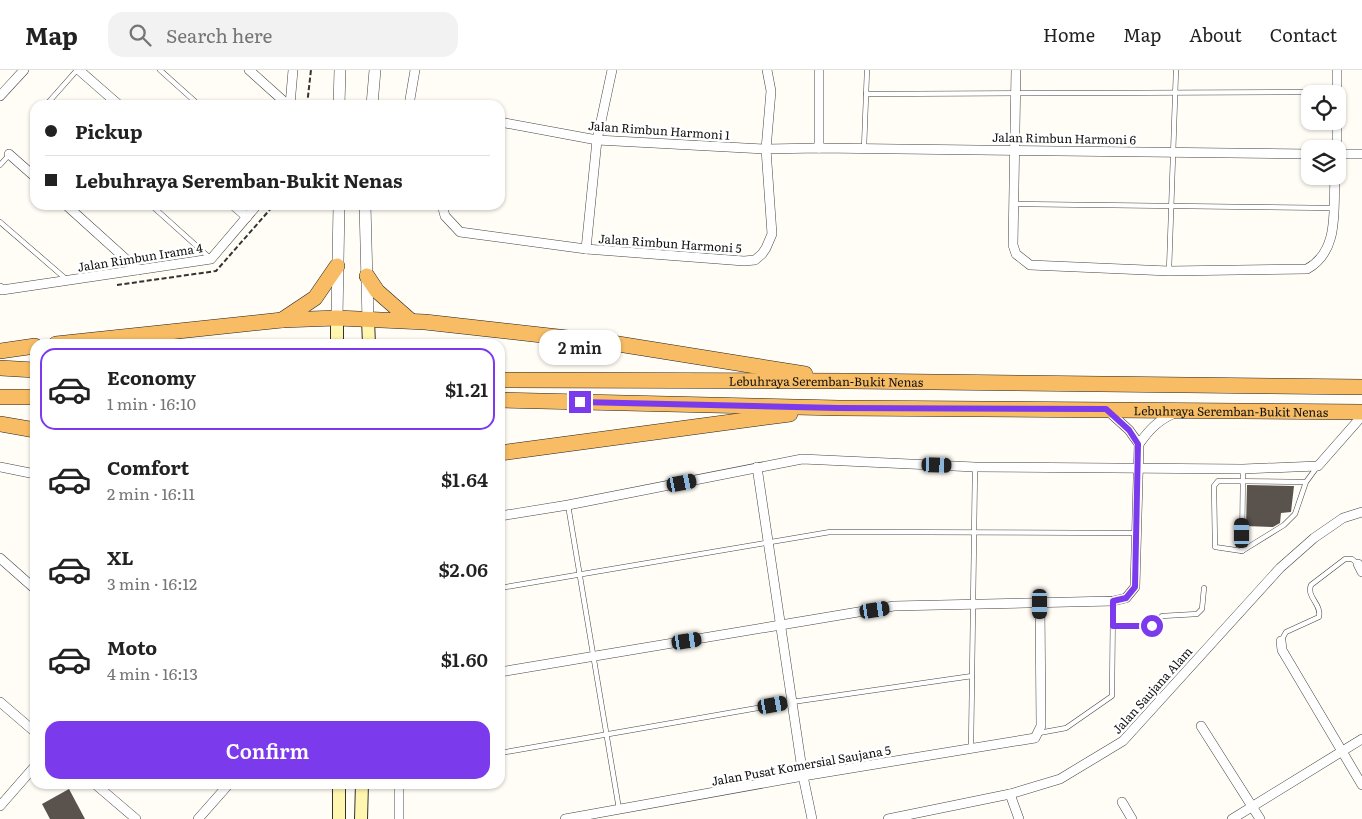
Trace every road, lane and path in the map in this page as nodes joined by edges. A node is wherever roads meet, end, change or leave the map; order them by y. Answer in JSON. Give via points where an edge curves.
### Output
{"nodes":[{"id":1,"x":24,"y":70,"type":"edge"},
{"id":2,"x":78,"y":70,"type":"edge"},
{"id":3,"x":160,"y":70,"type":"edge"},
{"id":4,"x":249,"y":70,"type":"edge"},
{"id":5,"x":293,"y":70,"type":"edge"},
{"id":6,"x":311,"y":70,"type":"edge"},
{"id":7,"x":340,"y":70,"type":"edge"},
{"id":8,"x":375,"y":70,"type":"edge"},
{"id":9,"x":414,"y":70,"type":"edge"},
{"id":10,"x":612,"y":70,"type":"edge"},
{"id":11,"x":766,"y":70,"type":"edge"},
{"id":12,"x":819,"y":70,"type":"edge"},
{"id":13,"x":867,"y":70,"type":"edge"},
{"id":14,"x":1016,"y":70,"type":"edge"},
{"id":15,"x":1176,"y":70,"type":"edge"},
{"id":16,"x":1337,"y":70,"type":"edge"},
{"id":17,"x":1337,"y":85,"type":"edge"},
{"id":18,"x":1016,"y":93,"type":"junction"},
{"id":19,"x":1176,"y":93,"type":"junction"},
{"id":20,"x":1301,"y":93,"type":"edge"},
{"id":21,"x":866,"y":94,"type":"junction"},
{"id":22,"x":0,"y":96,"type":"edge"},
{"id":23,"x":51,"y":100,"type":"edge"},
{"id":24,"x":113,"y":100,"type":"edge"},
{"id":25,"x":193,"y":100,"type":"edge"},
{"id":26,"x":283,"y":100,"type":"edge"},
{"id":27,"x":290,"y":100,"type":"edge"},
{"id":28,"x":308,"y":100,"type":"edge"},
{"id":29,"x":339,"y":100,"type":"edge"},
{"id":30,"x":372,"y":100,"type":"edge"},
{"id":31,"x":410,"y":100,"type":"edge"},
{"id":32,"x":505,"y":123,"type":"edge"},
{"id":33,"x":597,"y":140,"type":"junction"},
{"id":34,"x":819,"y":148,"type":"junction"},
{"id":35,"x":864,"y":148,"type":"junction"},
{"id":36,"x":766,"y":149,"type":"junction"},
{"id":37,"x":1014,"y":150,"type":"junction"},
{"id":38,"x":1174,"y":152,"type":"junction"},
{"id":39,"x":9,"y":154,"type":"joint"},
{"id":40,"x":1301,"y":154,"type":"edge"},
{"id":41,"x":1346,"y":154,"type":"edge"},
{"id":42,"x":1362,"y":154,"type":"edge"},
{"id":43,"x":0,"y":165,"type":"edge"},
{"id":44,"x":30,"y":173,"type":"edge"},
{"id":45,"x":1334,"y":185,"type":"edge"},
{"id":46,"x":1013,"y":204,"type":"junction"},
{"id":47,"x":1172,"y":206,"type":"junction"},
{"id":48,"x":1333,"y":208,"type":"junction"},
{"id":49,"x":72,"y":210,"type":"edge"},
{"id":50,"x":157,"y":210,"type":"edge"},
{"id":51,"x":239,"y":210,"type":"edge"},
{"id":52,"x":253,"y":210,"type":"edge"},
{"id":53,"x":339,"y":210,"type":"edge"},
{"id":54,"x":364,"y":210,"type":"edge"},
{"id":55,"x":443,"y":210,"type":"edge"},
{"id":56,"x":247,"y":217,"type":"junction"},
{"id":57,"x":0,"y":222,"type":"edge"},
{"id":58,"x":586,"y":249,"type":"junction"},
{"id":59,"x":211,"y":259,"type":"junction"},
{"id":60,"x":337,"y":266,"type":"junction"},
{"id":61,"x":138,"y":270,"type":"junction"},
{"id":62,"x":1169,"y":271,"type":"junction"},
{"id":63,"x":367,"y":276,"type":"junction"},
{"id":64,"x":67,"y":280,"type":"junction"},
{"id":65,"x":1,"y":289,"type":"edge"},
{"id":66,"x":336,"y":318,"type":"junction"},
{"id":67,"x":282,"y":320,"type":"junction"},
{"id":68,"x":368,"y":320,"type":"junction"},
{"id":69,"x":411,"y":321,"type":"junction"},
{"id":70,"x":103,"y":339,"type":"edge"},
{"id":71,"x":337,"y":339,"type":"edge"},
{"id":72,"x":369,"y":339,"type":"edge"},
{"id":73,"x":30,"y":347,"type":"edge"},
{"id":74,"x":0,"y":351,"type":"edge"},
{"id":75,"x":0,"y":368,"type":"edge"},
{"id":76,"x":30,"y":370,"type":"edge"},
{"id":77,"x":505,"y":380,"type":"edge"},
{"id":78,"x":852,"y":381,"type":"junction"},
{"id":79,"x":1362,"y":387,"type":"edge"},
{"id":80,"x":0,"y":397,"type":"edge"},
{"id":81,"x":30,"y":397,"type":"edge"},
{"id":82,"x":505,"y":400,"type":"edge"},
{"id":83,"x":838,"y":408,"type":"junction"},
{"id":84,"x":1106,"y":409,"type":"junction"},
{"id":85,"x":1182,"y":410,"type":"junction"},
{"id":86,"x":1362,"y":412,"type":"edge"},
{"id":87,"x":1362,"y":416,"type":"edge"},
{"id":88,"x":0,"y":424,"type":"edge"},
{"id":89,"x":30,"y":429,"type":"edge"},
{"id":90,"x":1138,"y":444,"type":"junction"},
{"id":91,"x":505,"y":452,"type":"edge"},
{"id":92,"x":1318,"y":466,"type":"junction"},
{"id":93,"x":0,"y":467,"type":"edge"},
{"id":94,"x":758,"y":467,"type":"junction"},
{"id":95,"x":975,"y":467,"type":"junction"},
{"id":96,"x":1138,"y":467,"type":"junction"},
{"id":97,"x":1242,"y":469,"type":"junction"},
{"id":98,"x":30,"y":473,"type":"edge"},
{"id":99,"x":1242,"y":480,"type":"junction"},
{"id":100,"x":1306,"y":482,"type":"junction"},
{"id":101,"x":568,"y":506,"type":"junction"},
{"id":102,"x":1362,"y":512,"type":"edge"},
{"id":103,"x":505,"y":515,"type":"edge"},
{"id":104,"x":974,"y":532,"type":"junction"},
{"id":105,"x":1136,"y":533,"type":"junction"},
{"id":106,"x":768,"y":543,"type":"junction"},
{"id":107,"x":1242,"y":551,"type":"junction"},
{"id":108,"x":0,"y":558,"type":"edge"},
{"id":109,"x":1360,"y":568,"type":"edge"},
{"id":110,"x":579,"y":575,"type":"junction"},
{"id":111,"x":30,"y":585,"type":"edge"},
{"id":112,"x":505,"y":587,"type":"edge"},
{"id":113,"x":1204,"y":588,"type":"dead end"},
{"id":114,"x":1113,"y":601,"type":"junction"},
{"id":115,"x":973,"y":604,"type":"junction"},
{"id":116,"x":1040,"y":604,"type":"junction"},
{"id":117,"x":781,"y":625,"type":"junction"},
{"id":118,"x":1113,"y":626,"type":"junction"},
{"id":119,"x":1281,"y":641,"type":"joint"},
{"id":120,"x":593,"y":657,"type":"junction"},
{"id":121,"x":505,"y":671,"type":"edge"},
{"id":122,"x":972,"y":676,"type":"junction"},
{"id":123,"x":0,"y":702,"type":"edge"},
{"id":124,"x":792,"y":702,"type":"junction"},
{"id":125,"x":1201,"y":726,"type":"dead end"},
{"id":126,"x":30,"y":728,"type":"edge"},
{"id":127,"x":1039,"y":733,"type":"junction"},
{"id":128,"x":606,"y":735,"type":"junction"},
{"id":129,"x":1362,"y":739,"type":"edge"},
{"id":130,"x":971,"y":749,"type":"junction"},
{"id":131,"x":1342,"y":751,"type":"junction"},
{"id":132,"x":505,"y":752,"type":"edge"},
{"id":133,"x":30,"y":772,"type":"edge"},
{"id":134,"x":803,"y":776,"type":"junction"},
{"id":135,"x":1362,"y":785,"type":"edge"},
{"id":136,"x":101,"y":789,"type":"edge"},
{"id":137,"x":225,"y":789,"type":"edge"},
{"id":138,"x":339,"y":789,"type":"edge"},
{"id":139,"x":362,"y":789,"type":"edge"},
{"id":140,"x":399,"y":789,"type":"edge"},
{"id":141,"x":1010,"y":794,"type":"junction"},
{"id":142,"x":1122,"y":802,"type":"dead end"},
{"id":143,"x":0,"y":806,"type":"edge"},
{"id":144,"x":1252,"y":806,"type":"junction"},
{"id":145,"x":619,"y":809,"type":"junction"},
{"id":146,"x":136,"y":819,"type":"edge"},
{"id":147,"x":198,"y":819,"type":"edge"},
{"id":148,"x":339,"y":819,"type":"edge"},
{"id":149,"x":361,"y":819,"type":"edge"},
{"id":150,"x":399,"y":819,"type":"edge"},
{"id":151,"x":565,"y":819,"type":"edge"},
{"id":152,"x":812,"y":819,"type":"edge"},
{"id":153,"x":888,"y":819,"type":"edge"},
{"id":154,"x":1018,"y":819,"type":"edge"},
{"id":155,"x":1132,"y":819,"type":"edge"},
{"id":156,"x":1232,"y":819,"type":"edge"},
{"id":157,"x":1260,"y":819,"type":"edge"}],
"edges":[{"from":1,"to":22,"type":"street"},
{"from":2,"to":23,"type":"lane"},
{"from":2,"to":24,"type":"street"},
{"from":3,"to":25,"type":"lane"},
{"from":4,"to":26,"type":"street"},
{"from":5,"to":27,"type":"street"},
{"from":6,"to":28,"type":"path"},
{"from":7,"to":29,"type":"street"},
{"from":8,"to":30,"type":"street"},
{"from":9,"to":31,"type":"street"},
{"from":10,"to":33,"type":"street"},
{"from":11,"to":36,"type":"street","via":[[771,91]]},
{"from":12,"to":34,"type":"street"},
{"from":13,"to":21,"type":"lane"},
{"from":14,"to":18,"type":"street"},
{"from":15,"to":19,"type":"lane"},
{"from":16,"to":17,"type":"street"},
{"from":18,"to":19,"type":"lane"},
{"from":18,"to":21,"type":"lane"},
{"from":18,"to":37,"type":"street"},
{"from":19,"to":20,"type":"lane"},
{"from":19,"to":38,"type":"lane"},
{"from":21,"to":35,"type":"lane"},
{"from":32,"to":33,"type":"street","name":"Jalan Rimbun Harmoni 1"},
{"from":33,"to":36,"type":"street","name":"Jalan Rimbun Harmoni 1"},
{"from":33,"to":58,"type":"street"},
{"from":34,"to":35,"type":"street","name":"Jalan Rimbun Harmoni 6"},
{"from":34,"to":36,"type":"street","name":"Jalan Rimbun Harmoni 1"},
{"from":35,"to":37,"type":"street","name":"Jalan Rimbun Harmoni 6"},
{"from":36,"to":58,"type":"street","name":"Jalan Rimbun Harmoni 5","via":[[772,234],[766,248],[755,260]]},
{"from":37,"to":38,"type":"street","name":"Jalan Rimbun Harmoni 6"},
{"from":37,"to":46,"type":"street"},
{"from":38,"to":40,"type":"street","name":"Jalan Rimbun Harmoni 6"},
{"from":38,"to":47,"type":"lane"},
{"from":39,"to":43,"type":"lane"},
{"from":39,"to":44,"type":"street"},
{"from":41,"to":42,"type":"street"},
{"from":45,"to":48,"type":"street"},
{"from":46,"to":47,"type":"lane"},
{"from":46,"to":62,"type":"street","via":[[1013,245],[1016,254],[1030,265]]},
{"from":47,"to":48,"type":"lane"},
{"from":47,"to":62,"type":"lane"},
{"from":48,"to":62,"type":"street","via":[[1332,238],[1318,263],[1307,269]]},
{"from":49,"to":61,"type":"street"},
{"from":50,"to":59,"type":"lane"},
{"from":51,"to":56,"type":"street"},
{"from":52,"to":56,"type":"street","name":"Jalan Rimbun Irama 4"},
{"from":53,"to":60,"type":"street"},
{"from":54,"to":63,"type":"street"},
{"from":55,"to":58,"type":"street","via":[[460,232]]},
{"from":56,"to":59,"type":"street","name":"Jalan Rimbun Irama 4"},
{"from":57,"to":64,"type":"lane"},
{"from":59,"to":61,"type":"street","name":"Jalan Rimbun Irama 4"},
{"from":60,"to":66,"type":"street"},
{"from":60,"to":67,"type":"highway","via":[[315,298]]},
{"from":61,"to":64,"type":"street","name":"Jalan Rimbun Irama 4"},
{"from":63,"to":68,"type":"street"},
{"from":63,"to":69,"type":"highway","via":[[377,292]]},
{"from":64,"to":65,"type":"street","name":"Jalan Rimbun Irama 4"},
{"from":66,"to":67,"type":"highway"},
{"from":66,"to":68,"type":"highway"},
{"from":66,"to":71,"type":"main road"},
{"from":67,"to":70,"type":"highway"},
{"from":68,"to":69,"type":"highway"},
{"from":68,"to":72,"type":"main road"},
{"from":69,"to":78,"type":"highway","via":[[612,343]]},
{"from":73,"to":74,"type":"highway"},
{"from":75,"to":76,"type":"highway"},
{"from":77,"to":78,"type":"highway","name":"Lebuhraya Seremban-Bukit Nenas"},
{"from":78,"to":79,"type":"highway","name":"Lebuhraya Seremban-Bukit Nenas"},
{"from":80,"to":81,"type":"highway"},
{"from":82,"to":83,"type":"highway","name":"Lebuhraya Seremban-Bukit Nenas"},
{"from":83,"to":84,"type":"highway","name":"Lebuhraya Seremban-Bukit Nenas"},
{"from":83,"to":91,"type":"highway"},
{"from":84,"to":85,"type":"highway","name":"Lebuhraya Seremban-Bukit Nenas"},
{"from":84,"to":90,"type":"street","via":[[1129,430]]},
{"from":85,"to":86,"type":"highway","name":"Lebuhraya Seremban-Bukit Nenas"},
{"from":85,"to":90,"type":"street","via":[[1162,418]]},
{"from":87,"to":92,"type":"street"},
{"from":88,"to":89,"type":"highway"},
{"from":90,"to":96,"type":"street"},
{"from":92,"to":97,"type":"street"},
{"from":92,"to":100,"type":"lane"},
{"from":93,"to":98,"type":"street"},
{"from":94,"to":95,"type":"street","via":[[802,460]]},
{"from":94,"to":101,"type":"street"},
{"from":94,"to":106,"type":"street"},
{"from":95,"to":96,"type":"street"},
{"from":95,"to":104,"type":"lane"},
{"from":96,"to":97,"type":"street"},
{"from":96,"to":105,"type":"street"},
{"from":97,"to":99,"type":"lane"},
{"from":99,"to":100,"type":"lane"},
{"from":99,"to":107,"type":"lane"},
{"from":99,"to":107,"type":"lane","via":[[1218,481],[1214,486],[1214,545],[1217,549]]},
{"from":100,"to":107,"type":"lane","via":[[1290,520]]},
{"from":101,"to":103,"type":"street"},
{"from":101,"to":110,"type":"lane"},
{"from":102,"to":141,"type":"street","name":"Jalan Saujana Alam","via":[[1343,518],[1280,568],[1123,741],[1060,779]]},
{"from":104,"to":105,"type":"lane"},
{"from":104,"to":106,"type":"lane","via":[[830,532]]},
{"from":104,"to":115,"type":"lane"},
{"from":105,"to":114,"type":"street","via":[[1135,587],[1126,598]]},
{"from":106,"to":110,"type":"lane"},
{"from":106,"to":117,"type":"street"},
{"from":108,"to":111,"type":"street"},
{"from":109,"to":119,"type":"lane","via":[[1352,559],[1345,559],[1311,586],[1310,594],[1319,608],[1319,617],[1286,632]]},
{"from":110,"to":112,"type":"lane"},
{"from":110,"to":120,"type":"lane"},
{"from":113,"to":118,"type":"lane","via":[[1202,609],[1197,614],[1162,616],[1152,626]]},
{"from":114,"to":116,"type":"street"},
{"from":114,"to":118,"type":"lane"},
{"from":115,"to":116,"type":"street"},
{"from":115,"to":117,"type":"street","via":[[894,606]]},
{"from":115,"to":122,"type":"lane"},
{"from":116,"to":127,"type":"street"},
{"from":117,"to":120,"type":"street"},
{"from":117,"to":124,"type":"street"},
{"from":118,"to":127,"type":"lane","via":[[1110,698],[1066,728]]},
{"from":119,"to":131,"type":"street","via":[[1282,650]]},
{"from":120,"to":121,"type":"street"},
{"from":120,"to":128,"type":"lane"},
{"from":122,"to":124,"type":"lane"},
{"from":122,"to":130,"type":"lane"},
{"from":123,"to":126,"type":"street"},
{"from":124,"to":128,"type":"lane"},
{"from":124,"to":134,"type":"street"},
{"from":125,"to":144,"type":"street"},
{"from":127,"to":130,"type":"street","name":"Jalan Pusat Komersial Saujana 5","via":[[1035,738]]},
{"from":128,"to":132,"type":"lane"},
{"from":128,"to":145,"type":"lane"},
{"from":129,"to":131,"type":"street"},
{"from":130,"to":134,"type":"street","name":"Jalan Pusat Komersial Saujana 5"},
{"from":131,"to":135,"type":"street"},
{"from":131,"to":144,"type":"street"},
{"from":133,"to":143,"type":"street"},
{"from":134,"to":145,"type":"street","name":"Jalan Pusat Komersial Saujana 5"},
{"from":134,"to":152,"type":"street"},
{"from":136,"to":146,"type":"street"},
{"from":137,"to":147,"type":"street"},
{"from":138,"to":148,"type":"main road"},
{"from":139,"to":149,"type":"main road"},
{"from":140,"to":150,"type":"street"},
{"from":141,"to":153,"type":"street","name":"Jalan Saujana Alam"},
{"from":141,"to":154,"type":"street"},
{"from":142,"to":155,"type":"street"},
{"from":144,"to":156,"type":"street"},
{"from":144,"to":157,"type":"street"},
{"from":145,"to":151,"type":"street","name":"Jalan Pusat Komersial Saujana 5"}]}
